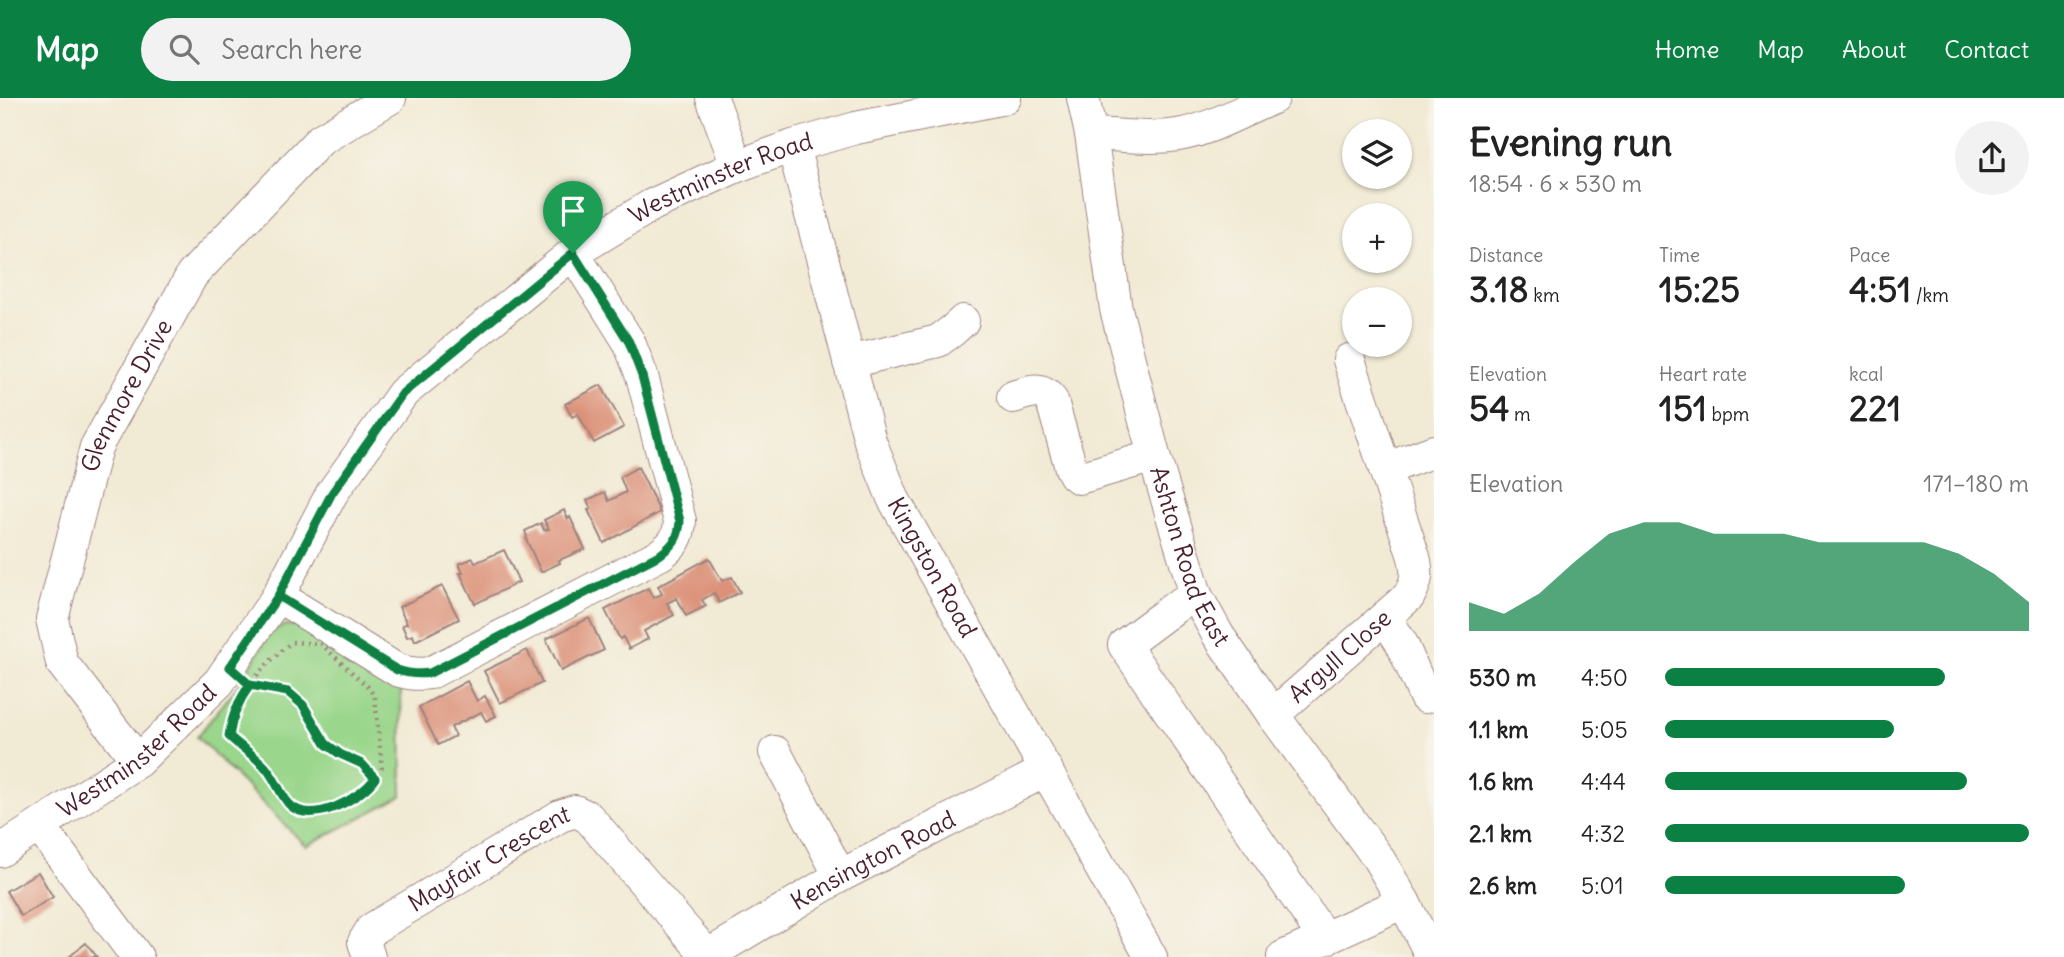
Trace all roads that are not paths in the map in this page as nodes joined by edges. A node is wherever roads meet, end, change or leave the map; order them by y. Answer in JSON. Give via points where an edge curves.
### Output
{"nodes":[{"id":1,"x":390,"y":98,"type":"edge"},
{"id":2,"x":712,"y":98,"type":"edge"},
{"id":3,"x":1004,"y":98,"type":"edge"},
{"id":4,"x":1083,"y":98,"type":"edge"},
{"id":5,"x":1273,"y":98,"type":"edge"},
{"id":6,"x":1222,"y":108,"type":"edge"},
{"id":7,"x":1091,"y":134,"type":"junction"},
{"id":8,"x":793,"y":146,"type":"junction"},
{"id":9,"x":737,"y":166,"type":"junction"},
{"id":10,"x":573,"y":253,"type":"junction"},
{"id":11,"x":963,"y":321,"type":"dead end"},
{"id":12,"x":1349,"y":360,"type":"dead end"},
{"id":13,"x":849,"y":362,"type":"junction"},
{"id":14,"x":1013,"y":397,"type":"dead end"},
{"id":15,"x":1434,"y":451,"type":"edge"},
{"id":16,"x":1154,"y":456,"type":"junction"},
{"id":17,"x":1385,"y":469,"type":"junction"},
{"id":18,"x":1196,"y":595,"type":"junction"},
{"id":19,"x":278,"y":596,"type":"junction"},
{"id":20,"x":1385,"y":617,"type":"junction"},
{"id":21,"x":1425,"y":697,"type":"dead end"},
{"id":22,"x":1273,"y":715,"type":"junction"},
{"id":23,"x":775,"y":752,"type":"dead end"},
{"id":24,"x":138,"y":761,"type":"junction"},
{"id":25,"x":1047,"y":770,"type":"junction"},
{"id":26,"x":40,"y":827,"type":"junction"},
{"id":27,"x":0,"y":851,"type":"edge"},
{"id":28,"x":840,"y":876,"type":"junction"},
{"id":29,"x":1404,"y":902,"type":"junction"},
{"id":30,"x":1325,"y":939,"type":"junction"},
{"id":31,"x":706,"y":956,"type":"edge"},
{"id":32,"x":137,"y":957,"type":"edge"},
{"id":33,"x":369,"y":957,"type":"edge"},
{"id":34,"x":1151,"y":957,"type":"edge"},
{"id":35,"x":1283,"y":957,"type":"edge"},
{"id":36,"x":1432,"y":957,"type":"edge"}],
"edges":[{"from":1,"to":24,"type":"street","name":"Glenmore Drive","via":[[320,140],[192,275],[96,447],[52,619],[62,663]]},
{"from":2,"to":9,"type":"street"},
{"from":3,"to":8,"type":"street","name":"Westminster Road","via":[[856,128]]},
{"from":4,"to":7,"type":"street","name":"Ashton Road East"},
{"from":5,"to":6,"type":"street"},
{"from":6,"to":7,"type":"street","via":[[1199,130],[1182,134]]},
{"from":7,"to":16,"type":"street","name":"Ashton Road East","via":[[1116,309]]},
{"from":8,"to":9,"type":"street","name":"Westminster Road"},
{"from":8,"to":13,"type":"street","name":"Kingston Road"},
{"from":9,"to":10,"type":"street","name":"Westminster Road","via":[[652,205]]},
{"from":10,"to":19,"type":"street","name":"Westminster Road","via":[[403,393],[332,493]]},
{"from":10,"to":19,"type":"street","via":[[629,342],[642,376],[680,521],[673,545],[419,675],[397,670]]},
{"from":11,"to":13,"type":"street","via":[[938,341]]},
{"from":12,"to":17,"type":"street","name":"Argyll Close"},
{"from":13,"to":25,"type":"street","name":"Kingston Road","via":[[870,441],[893,498]]},
{"from":14,"to":16,"type":"street","via":[[1037,390],[1052,401],[1071,468],[1079,478]]},
{"from":15,"to":17,"type":"street"},
{"from":16,"to":18,"type":"street","name":"Ashton Road East"},
{"from":17,"to":20,"type":"street","name":"Argyll Close","via":[[1418,572],[1409,596]]},
{"from":18,"to":22,"type":"street","name":"Ashton Road East"},
{"from":18,"to":30,"type":"street","via":[[1124,645]]},
{"from":19,"to":24,"type":"street","name":"Westminster Road","via":[[240,676],[219,682]]},
{"from":20,"to":21,"type":"street"},
{"from":20,"to":22,"type":"street","name":"Argyll Close"},
{"from":22,"to":29,"type":"street","name":"Ashton Road East","via":[[1378,858]]},
{"from":23,"to":28,"type":"street"},
{"from":24,"to":26,"type":"street","name":"Westminster Road"},
{"from":25,"to":28,"type":"street","name":"Kensington Road"},
{"from":25,"to":34,"type":"street","name":"Kingston Road"},
{"from":26,"to":27,"type":"street","name":"Westminster Road"},
{"from":26,"to":32,"type":"street"},
{"from":28,"to":31,"type":"street","name":"Kensington Road"},
{"from":29,"to":30,"type":"street"},
{"from":29,"to":36,"type":"street","name":"Ashton Road East"},
{"from":30,"to":35,"type":"street"},
{"from":31,"to":33,"type":"street","name":"Mayfair Crescent","via":[[588,817],[575,811],[372,929],[364,942]]}]}
